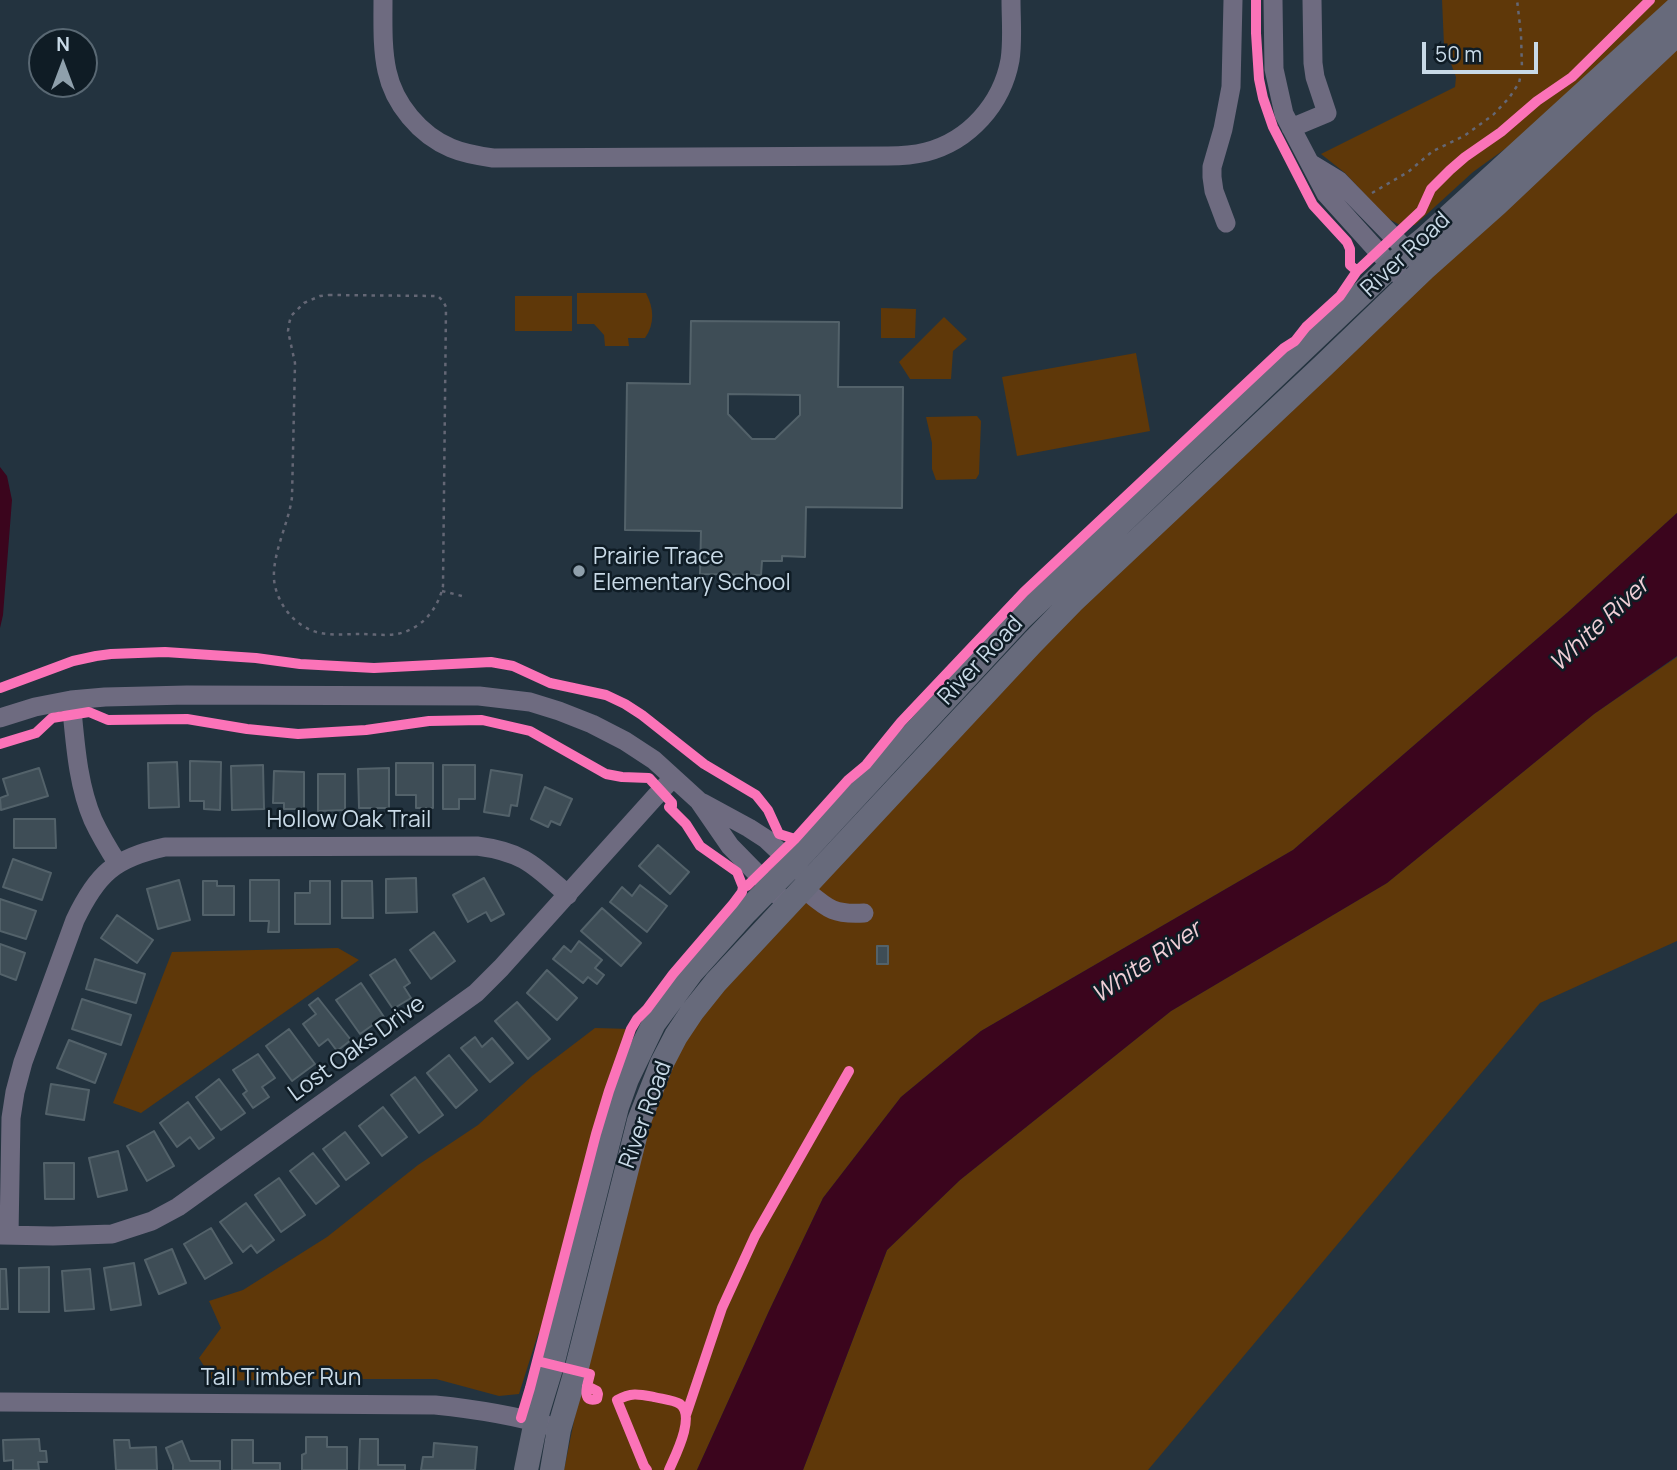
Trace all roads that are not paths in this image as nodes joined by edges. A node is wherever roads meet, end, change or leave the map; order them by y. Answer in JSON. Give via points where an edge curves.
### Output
{"nodes":[{"id":1,"x":383,"y":0,"type":"edge"},
{"id":2,"x":1011,"y":0,"type":"edge"},
{"id":3,"x":1233,"y":0,"type":"edge"},
{"id":4,"x":1273,"y":0,"type":"edge"},
{"id":5,"x":1312,"y":0,"type":"edge"},
{"id":6,"x":1677,"y":8,"type":"edge"},
{"id":7,"x":1677,"y":34,"type":"edge"},
{"id":8,"x":1291,"y":128,"type":"junction"},
{"id":9,"x":1226,"y":223,"type":"dead end"},
{"id":10,"x":1408,"y":267,"type":"junction"},
{"id":11,"x":71,"y":700,"type":"junction"},
{"id":12,"x":0,"y":718,"type":"edge"},
{"id":13,"x":673,"y":778,"type":"junction"},
{"id":14,"x":699,"y":801,"type":"junction"},
{"id":15,"x":118,"y":864,"type":"junction"},
{"id":16,"x":799,"y":884,"type":"junction"},
{"id":17,"x":769,"y":887,"type":"junction"},
{"id":18,"x":568,"y":895,"type":"junction"},
{"id":19,"x":864,"y":913,"type":"dead end"},
{"id":20,"x":4,"y":1235,"type":"edge"},
{"id":21,"x":0,"y":1402,"type":"edge"},
{"id":22,"x":536,"y":1422,"type":"junction"},
{"id":23,"x":559,"y":1429,"type":"junction"},
{"id":24,"x":526,"y":1470,"type":"edge"},
{"id":25,"x":552,"y":1470,"type":"edge"}],
"edges":[{"from":1,"to":2,"type":"street","via":[[388,74],[406,111],[434,140],[471,155],[494,158],[907,156],[928,152],[968,132],[996,99],[1010,60]]},
{"from":3,"to":9,"type":"street","via":[[1231,87],[1212,167],[1214,191]]},
{"from":4,"to":8,"type":"street","via":[[1274,69]]},
{"from":5,"to":8,"type":"street","via":[[1313,63],[1327,113]]},
{"from":6,"to":10,"type":"main road","name":"River Road"},
{"from":7,"to":10,"type":"main road","name":"River Road","via":[[1497,204]]},
{"from":8,"to":10,"type":"street","via":[[1310,163],[1338,180]]},
{"from":10,"to":16,"type":"main road","name":"River Road","via":[[1259,428],[1072,602]]},
{"from":11,"to":12,"type":"street"},
{"from":11,"to":13,"type":"street","via":[[187,695],[508,698],[593,724],[654,760]]},
{"from":11,"to":15,"type":"street","via":[[86,801]]},
{"from":13,"to":14,"type":"street"},
{"from":13,"to":18,"type":"street","name":"Lost Oaks Drive"},
{"from":14,"to":16,"type":"street","via":[[766,839]]},
{"from":14,"to":17,"type":"street","via":[[730,846]]},
{"from":15,"to":18,"type":"street","name":"Hollow Oak Trail","via":[[165,847],[477,846],[519,856]]},
{"from":15,"to":20,"type":"street","via":[[96,882],[75,920],[23,1062],[11,1118]]},
{"from":16,"to":17,"type":"main road","name":"River Road"},
{"from":16,"to":19,"type":"street","via":[[827,908],[844,914]]},
{"from":16,"to":23,"type":"main road","name":"River Road","via":[[692,1012],[649,1093]]},
{"from":17,"to":22,"type":"main road","name":"River Road","via":[[671,998],[627,1079]]},
{"from":18,"to":20,"type":"street","name":"Lost Oaks Drive","via":[[477,993],[178,1207],[112,1234]]},
{"from":21,"to":22,"type":"street","name":"Tall Timber Run","via":[[435,1405]]},
{"from":22,"to":23,"type":"street","name":"Tall Timber Run"},
{"from":22,"to":24,"type":"main road","name":"River Road"},
{"from":23,"to":25,"type":"main road","name":"River Road"}]}
